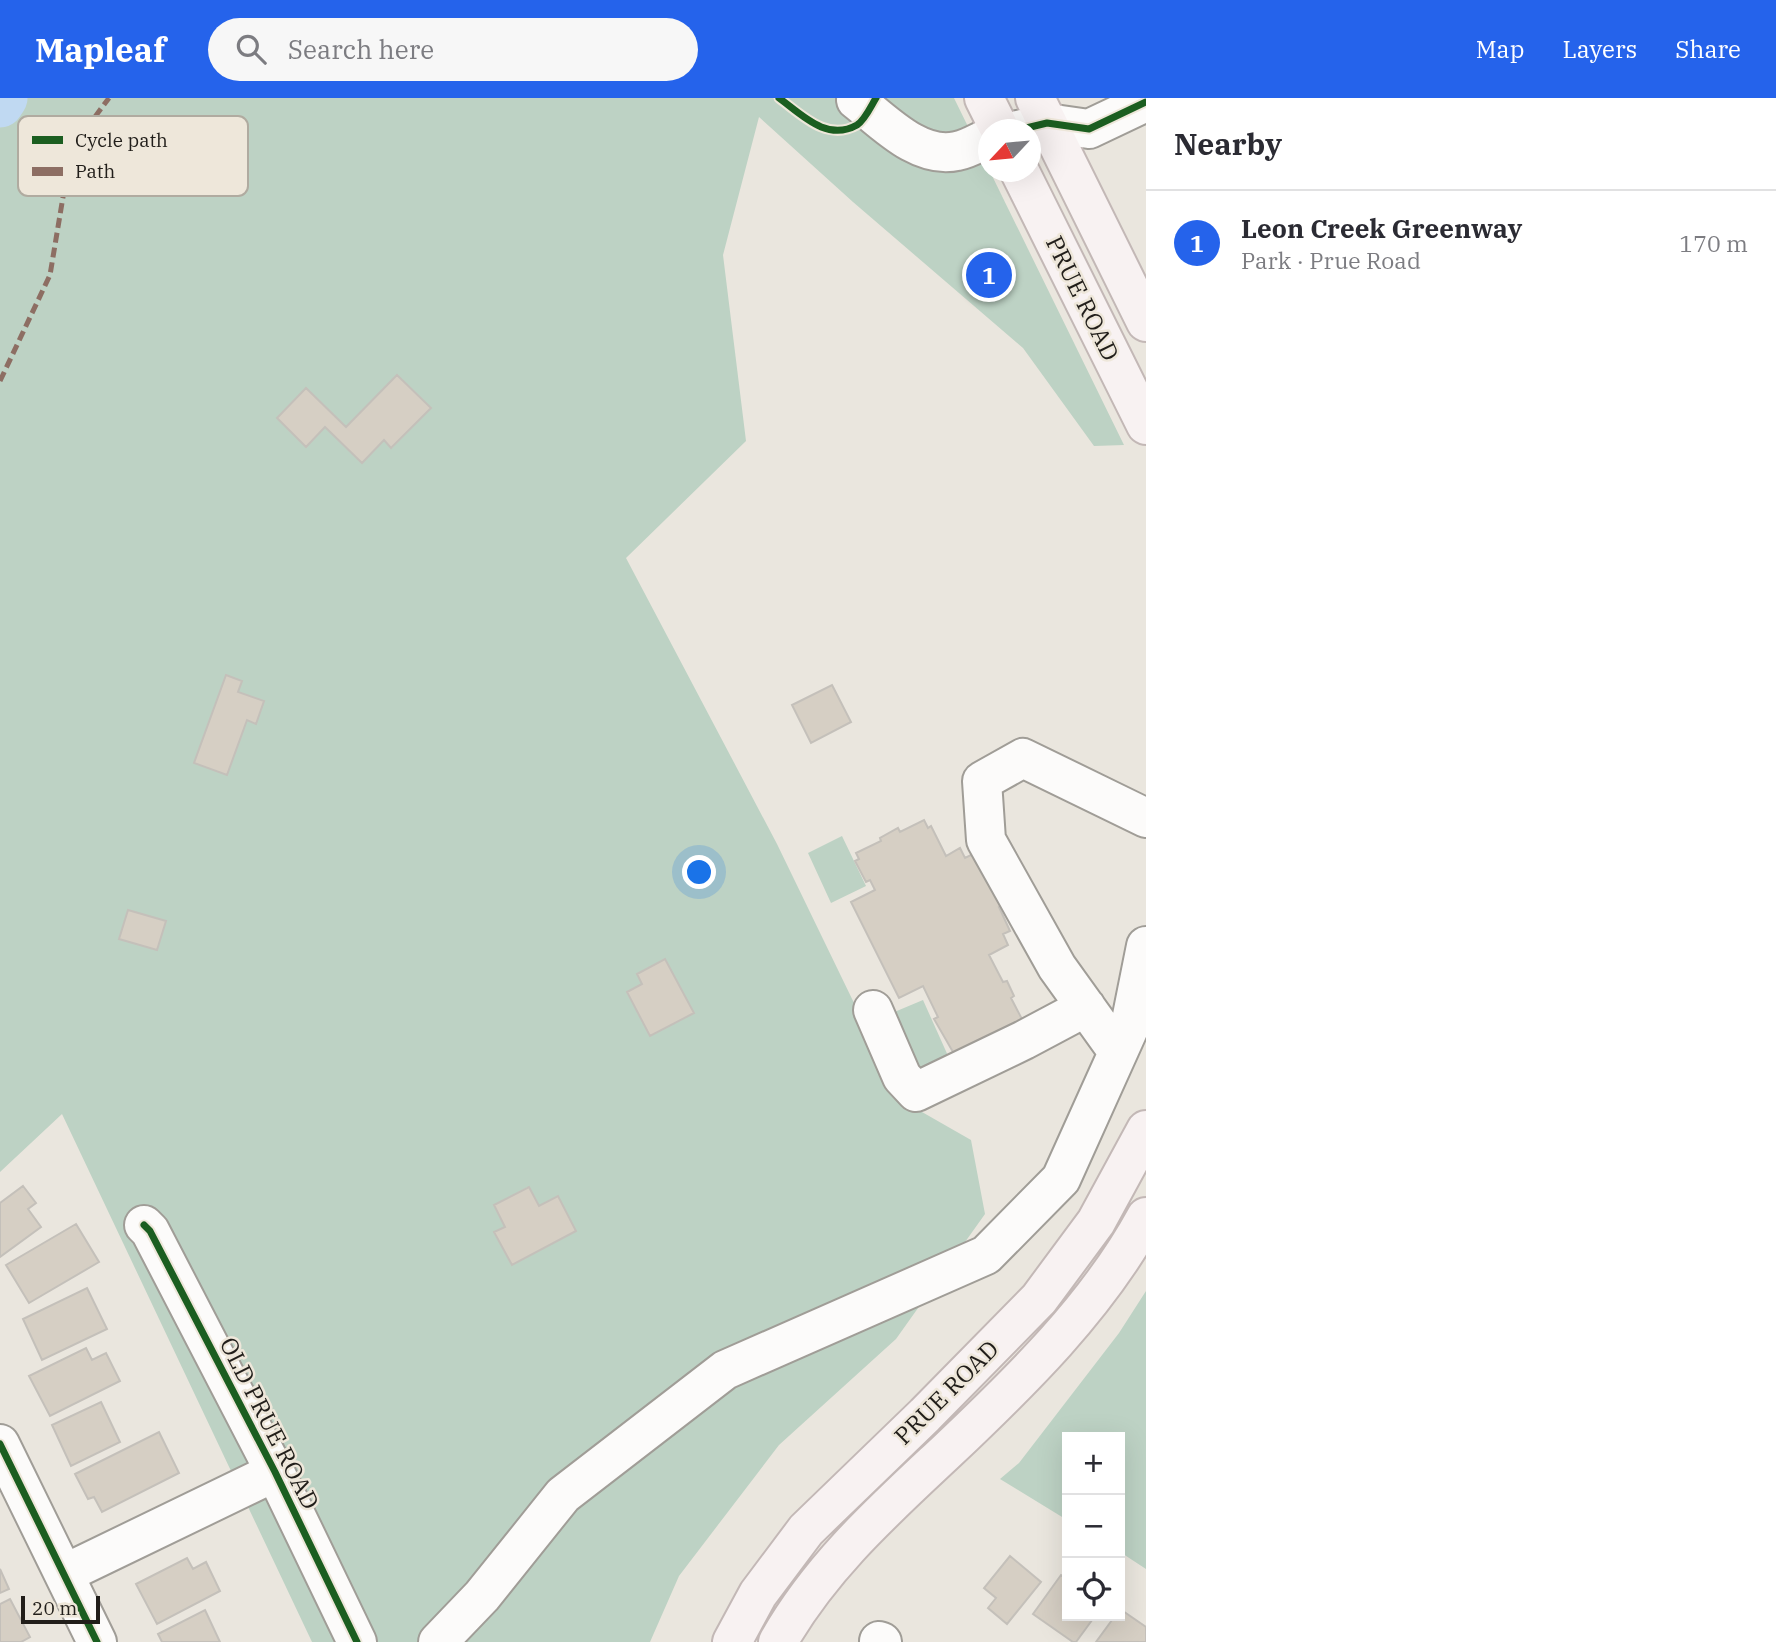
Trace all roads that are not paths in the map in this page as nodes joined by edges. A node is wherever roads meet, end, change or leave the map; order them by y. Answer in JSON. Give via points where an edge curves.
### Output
{"nodes":[{"id":1,"x":984,"y":98,"type":"edge"},
{"id":2,"x":856,"y":100,"type":"edge"},
{"id":3,"x":1146,"y":102,"type":"edge"},
{"id":4,"x":1041,"y":112,"type":"edge"},
{"id":5,"x":994,"y":119,"type":"edge"},
{"id":6,"x":978,"y":143,"type":"edge"},
{"id":7,"x":1025,"y":182,"type":"edge"},
{"id":8,"x":1146,"y":322,"type":"edge"},
{"id":9,"x":1146,"y":425,"type":"edge"},
{"id":10,"x":1146,"y":818,"type":"edge"},
{"id":11,"x":1146,"y":946,"type":"edge"},
{"id":12,"x":1086,"y":1007,"type":"junction"},
{"id":13,"x":873,"y":1010,"type":"dead end"},
{"id":14,"x":1118,"y":1052,"type":"junction"},
{"id":15,"x":1146,"y":1130,"type":"edge"},
{"id":16,"x":1146,"y":1217,"type":"edge"},
{"id":17,"x":144,"y":1225,"type":"dead end"},
{"id":18,"x":0,"y":1444,"type":"edge"},
{"id":19,"x":275,"y":1472,"type":"junction"},
{"id":20,"x":64,"y":1574,"type":"junction"},
{"id":21,"x":97,"y":1642,"type":"edge"},
{"id":22,"x":357,"y":1642,"type":"edge"},
{"id":23,"x":438,"y":1642,"type":"edge"},
{"id":24,"x":732,"y":1642,"type":"edge"},
{"id":25,"x":779,"y":1642,"type":"edge"}],
"edges":[{"from":1,"to":5,"type":"main road"},
{"from":2,"to":6,"type":"street","via":[[907,140],[931,152],[957,152]]},
{"from":3,"to":4,"type":"street","via":[[1089,129]]},
{"from":4,"to":8,"type":"main road","name":"PRUE ROAD"},
{"from":7,"to":9,"type":"main road","name":"PRUE ROAD"},
{"from":10,"to":12,"type":"street","via":[[1023,758],[982,780],[986,840],[1057,967]]},
{"from":11,"to":14,"type":"street","via":[[1130,1026]]},
{"from":12,"to":13,"type":"street","via":[[916,1092],[902,1077]]},
{"from":12,"to":14,"type":"street"},
{"from":14,"to":23,"type":"street","via":[[1061,1180],[986,1255],[724,1370],[563,1495]]},
{"from":15,"to":24,"type":"main road","name":"PRUE ROAD","via":[[1096,1222],[1039,1299],[806,1530],[758,1594]]},
{"from":16,"to":25,"type":"main road","name":"PRUE ROAD","via":[[1070,1326],[837,1557]]},
{"from":17,"to":19,"type":"street","name":"OLD PRUE ROAD"},
{"from":18,"to":20,"type":"street"},
{"from":19,"to":20,"type":"street"},
{"from":19,"to":22,"type":"street","name":"OLD PRUE ROAD"},
{"from":20,"to":21,"type":"street"}]}
